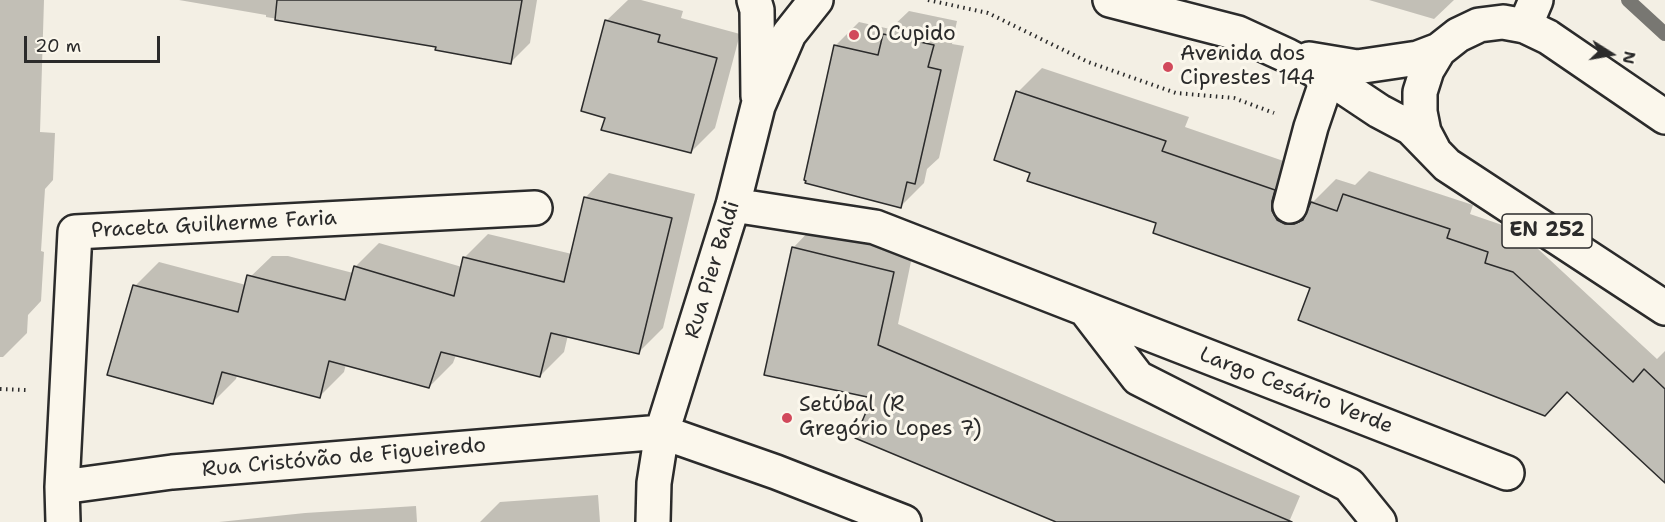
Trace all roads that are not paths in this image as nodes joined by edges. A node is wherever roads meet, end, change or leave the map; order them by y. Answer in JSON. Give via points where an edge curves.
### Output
{"nodes":[{"id":1,"x":754,"y":0,"type":"edge"},
{"id":2,"x":816,"y":0,"type":"edge"},
{"id":3,"x":1110,"y":0,"type":"edge"},
{"id":4,"x":1530,"y":13,"type":"edge"},
{"id":5,"x":1439,"y":50,"type":"junction"},
{"id":6,"x":1288,"y":56,"type":"junction"},
{"id":7,"x":1328,"y":77,"type":"junction"},
{"id":8,"x":758,"y":106,"type":"junction"},
{"id":9,"x":1665,"y":117,"type":"edge"},
{"id":10,"x":1434,"y":150,"type":"junction"},
{"id":11,"x":734,"y":205,"type":"junction"},
{"id":12,"x":1290,"y":206,"type":"dead end"},
{"id":13,"x":535,"y":208,"type":"dead end"},
{"id":14,"x":1665,"y":308,"type":"edge"},
{"id":15,"x":1085,"y":309,"type":"junction"},
{"id":16,"x":662,"y":432,"type":"junction"},
{"id":17,"x":1507,"y":473,"type":"dead end"},
{"id":18,"x":62,"y":487,"type":"junction"},
{"id":19,"x":63,"y":522,"type":"edge"},
{"id":20,"x":653,"y":522,"type":"edge"},
{"id":21,"x":904,"y":522,"type":"edge"},
{"id":22,"x":1379,"y":522,"type":"edge"}],
"edges":[{"from":1,"to":8,"type":"street","name":"Rua Pier Baldi"},
{"from":2,"to":8,"type":"street","name":"Rua Pier Baldi","via":[[789,34]]},
{"from":3,"to":6,"type":"street","number":"EN 252","via":[[1232,31]]},
{"from":4,"to":5,"type":"street","number":"EN 252","via":[[1479,25]]},
{"from":4,"to":9,"type":"street","number":"EN 252","via":[[1548,37]]},
{"from":5,"to":6,"type":"street","number":"EN 252","via":[[1418,58],[1356,67]]},
{"from":5,"to":10,"type":"street","number":"EN 252","via":[[1420,92],[1424,132]]},
{"from":6,"to":7,"type":"street","number":"EN 252"},
{"from":7,"to":10,"type":"street","number":"EN 252","via":[[1411,128]]},
{"from":7,"to":12,"type":"street"},
{"from":8,"to":11,"type":"street","name":"Rua Pier Baldi"},
{"from":10,"to":14,"type":"street","number":"EN 252","via":[[1447,165]]},
{"from":11,"to":15,"type":"street","name":"Largo Cesário Verde","via":[[875,227]]},
{"from":11,"to":16,"type":"street","name":"Rua Pier Baldi"},
{"from":13,"to":18,"type":"street","name":"Praceta Guilherme Faria","via":[[75,232]]},
{"from":15,"to":17,"type":"street","name":"Largo Cesário Verde"},
{"from":15,"to":22,"type":"street","via":[[1138,378],[1349,485]]},
{"from":16,"to":18,"type":"street","name":"Rua Cristóvão de Figueiredo","via":[[172,472]]},
{"from":16,"to":20,"type":"street","name":"Rua Pier Baldi"},
{"from":16,"to":21,"type":"street"},
{"from":18,"to":19,"type":"street"}]}
